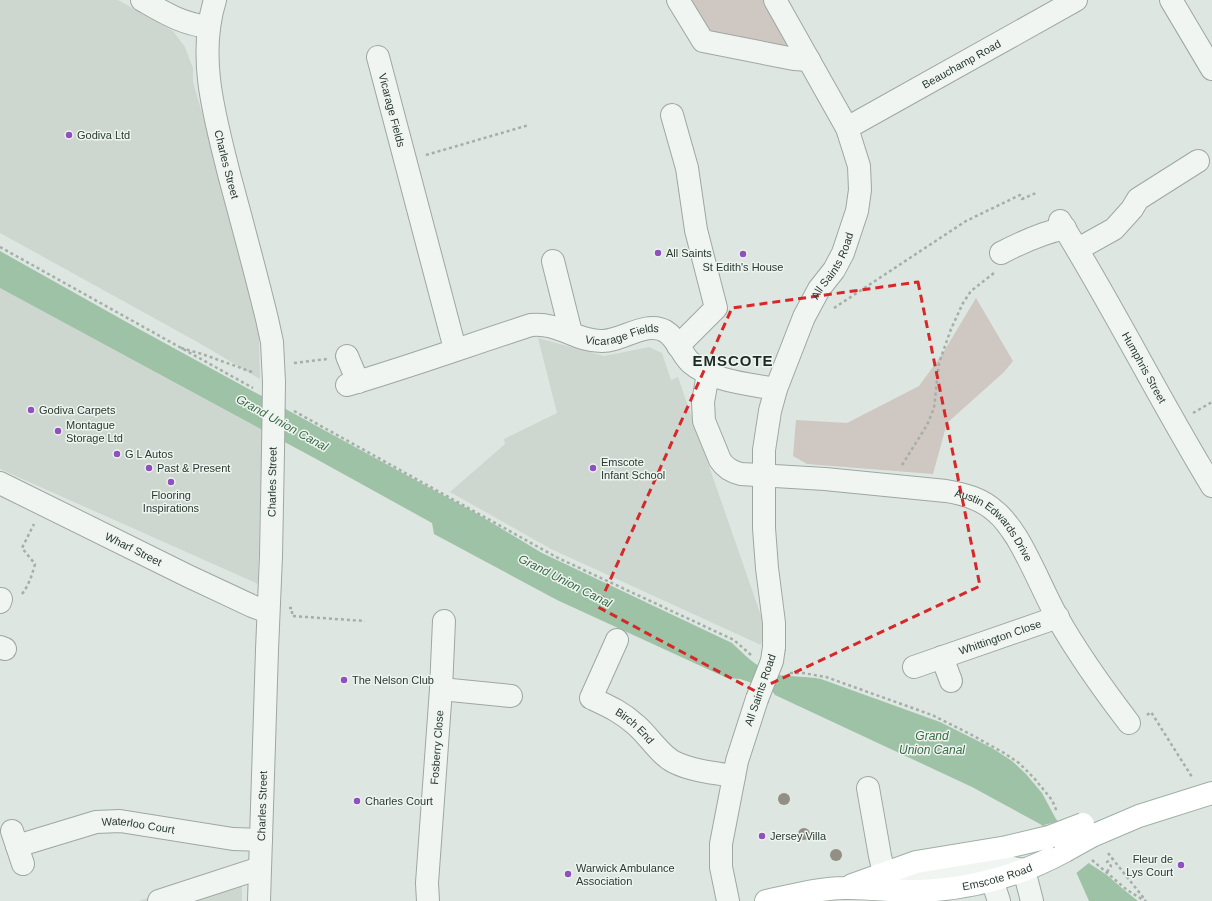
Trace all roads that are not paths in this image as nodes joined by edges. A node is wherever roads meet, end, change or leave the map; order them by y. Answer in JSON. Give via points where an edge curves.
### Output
{"nodes":[{"id":1,"x":142,"y":0,"type":"edge"},
{"id":2,"x":214,"y":0,"type":"edge"},
{"id":3,"x":678,"y":0,"type":"edge"},
{"id":4,"x":775,"y":0,"type":"edge"},
{"id":5,"x":1076,"y":0,"type":"edge"},
{"id":6,"x":1171,"y":0,"type":"edge"},
{"id":7,"x":209,"y":27,"type":"junction"},
{"id":8,"x":378,"y":57,"type":"dead end"},
{"id":9,"x":809,"y":60,"type":"junction"},
{"id":10,"x":1212,"y":69,"type":"edge"},
{"id":11,"x":672,"y":115,"type":"dead end"},
{"id":12,"x":847,"y":128,"type":"junction"},
{"id":13,"x":1198,"y":160,"type":"dead end"},
{"id":14,"x":1078,"y":249,"type":"junction"},
{"id":15,"x":553,"y":261,"type":"dead end"},
{"id":16,"x":998,"y":263,"type":"road end"},
{"id":17,"x":571,"y":333,"type":"junction"},
{"id":18,"x":678,"y":346,"type":"junction"},
{"id":19,"x":455,"y":349,"type":"junction"},
{"id":20,"x":347,"y":356,"type":"road end"},
{"id":21,"x":708,"y":374,"type":"junction"},
{"id":22,"x":776,"y":389,"type":"junction"},
{"id":23,"x":764,"y":476,"type":"junction"},
{"id":24,"x":0,"y":483,"type":"edge"},
{"id":25,"x":1212,"y":486,"type":"edge"},
{"id":26,"x":269,"y":609,"type":"junction"},
{"id":27,"x":1058,"y":617,"type":"junction"},
{"id":28,"x":444,"y":621,"type":"dead end"},
{"id":29,"x":617,"y":640,"type":"dead end"},
{"id":30,"x":942,"y":657,"type":"junction"},
{"id":31,"x":914,"y":667,"type":"dead end"},
{"id":32,"x":950,"y":681,"type":"dead end"},
{"id":33,"x":441,"y":689,"type":"junction"},
{"id":34,"x":511,"y":696,"type":"dead end"},
{"id":35,"x":1129,"y":723,"type":"road end"},
{"id":36,"x":734,"y":776,"type":"junction"},
{"id":37,"x":868,"y":788,"type":"dead end"},
{"id":38,"x":1209,"y":795,"type":"edge"},
{"id":39,"x":261,"y":840,"type":"junction"},
{"id":40,"x":1049,"y":844,"type":"junction"},
{"id":41,"x":17,"y":847,"type":"dead end"},
{"id":42,"x":260,"y":868,"type":"junction"},
{"id":43,"x":1006,"y":872,"type":"junction"},
{"id":44,"x":884,"y":873,"type":"junction"},
{"id":45,"x":843,"y":888,"type":"junction"},
{"id":46,"x":159,"y":901,"type":"edge"},
{"id":47,"x":259,"y":901,"type":"edge"},
{"id":48,"x":428,"y":901,"type":"edge"},
{"id":49,"x":728,"y":901,"type":"edge"},
{"id":50,"x":766,"y":901,"type":"edge"},
{"id":51,"x":999,"y":901,"type":"edge"},
{"id":52,"x":1032,"y":901,"type":"edge"}],
"edges":[{"from":1,"to":7,"type":"street","via":[[172,18]]},
{"from":2,"to":7,"type":"street","name":"Charles Street"},
{"from":3,"to":9,"type":"street","via":[[703,41]]},
{"from":4,"to":9,"type":"street","name":"All Saints Road"},
{"from":5,"to":12,"type":"street","name":"Beauchamp Road"},
{"from":6,"to":10,"type":"street"},
{"from":7,"to":26,"type":"street","name":"Charles Street","bridge":true,"via":[[207,66],[213,108],[272,342],[265,378],[272,451]]},
{"from":8,"to":19,"type":"street","name":"Vicarage Fields"},
{"from":9,"to":12,"type":"street","name":"All Saints Road"},
{"from":11,"to":18,"type":"street","via":[[687,168],[696,230],[716,308]]},
{"from":12,"to":22,"type":"street","name":"All Saints Road","via":[[859,166],[860,190],[857,211],[843,253],[804,317]]},
{"from":13,"to":14,"type":"street","via":[[1138,199],[1114,229]]},
{"from":14,"to":16,"type":"street","name":"Humphris Street","via":[[1062,225],[1031,238]]},
{"from":14,"to":25,"type":"street","name":"Humphris Street"},
{"from":15,"to":17,"type":"street"},
{"from":17,"to":18,"type":"street","name":"Vicarage Fields","via":[[584,339],[601,341],[653,328],[664,330]]},
{"from":17,"to":19,"type":"street","name":"Vicarage Fields","via":[[547,325],[530,325]]},
{"from":18,"to":21,"type":"street","name":"Vicarage Fields","via":[[697,368]]},
{"from":19,"to":20,"type":"street","name":"Vicarage Fields","via":[[352,383]]},
{"from":21,"to":22,"type":"street","name":"Vicarage Fields"},
{"from":21,"to":23,"type":"street","via":[[703,402],[704,421],[720,460],[723,465],[735,472]]},
{"from":22,"to":23,"type":"street","name":"All Saints Road","via":[[764,450]]},
{"from":23,"to":27,"type":"street","name":"Austin Edwards Drive","via":[[825,479],[964,494],[978,500],[997,512],[1011,528]]},
{"from":23,"to":36,"type":"street","name":"All Saints Road","bridge":true,"via":[[764,528],[774,623],[774,647],[772,661],[741,746]]},
{"from":24,"to":26,"type":"street","name":"Wharf Street","via":[[252,606]]},
{"from":26,"to":39,"type":"street","name":"Charles Street"},
{"from":27,"to":30,"type":"street","name":"Whittington Close"},
{"from":27,"to":35,"type":"street","name":"Austin Edwards Drive","via":[[1100,686]]},
{"from":28,"to":33,"type":"street","name":"Fosberry Close"},
{"from":29,"to":36,"type":"street","name":"Birch End","via":[[591,698],[617,709],[637,725],[673,762],[698,770]]},
{"from":30,"to":31,"type":"street","name":"Whittington Close"},
{"from":30,"to":32,"type":"street"},
{"from":33,"to":34,"type":"street"},
{"from":33,"to":48,"type":"street","name":"Fosberry Close","via":[[426,883]]},
{"from":36,"to":49,"type":"street","name":"All Saints Road","via":[[721,851],[721,867]]},
{"from":37,"to":44,"type":"street"},
{"from":38,"to":40,"type":"main road","name":"Emscote Road","bridge":true,"via":[[1139,816],[1094,837]]},
{"from":39,"to":41,"type":"street","name":"Waterloo Court","via":[[103,820]]},
{"from":39,"to":42,"type":"street","name":"Charles Street"},
{"from":40,"to":43,"type":"main road","name":"Emscote Road"},
{"from":40,"to":44,"type":"main road","name":"Emscote Road","via":[[916,862]]},
{"from":42,"to":46,"type":"street"},
{"from":42,"to":47,"type":"street","name":"Charles Street"},
{"from":43,"to":44,"type":"street"},
{"from":43,"to":45,"type":"main road","name":"Emscote Road","via":[[962,887],[919,891]]},
{"from":43,"to":51,"type":"street"},
{"from":43,"to":52,"type":"street"},
{"from":44,"to":45,"type":"main road","name":"Emscote Road"},
{"from":45,"to":50,"type":"main road","name":"Emscote Road"}]}
